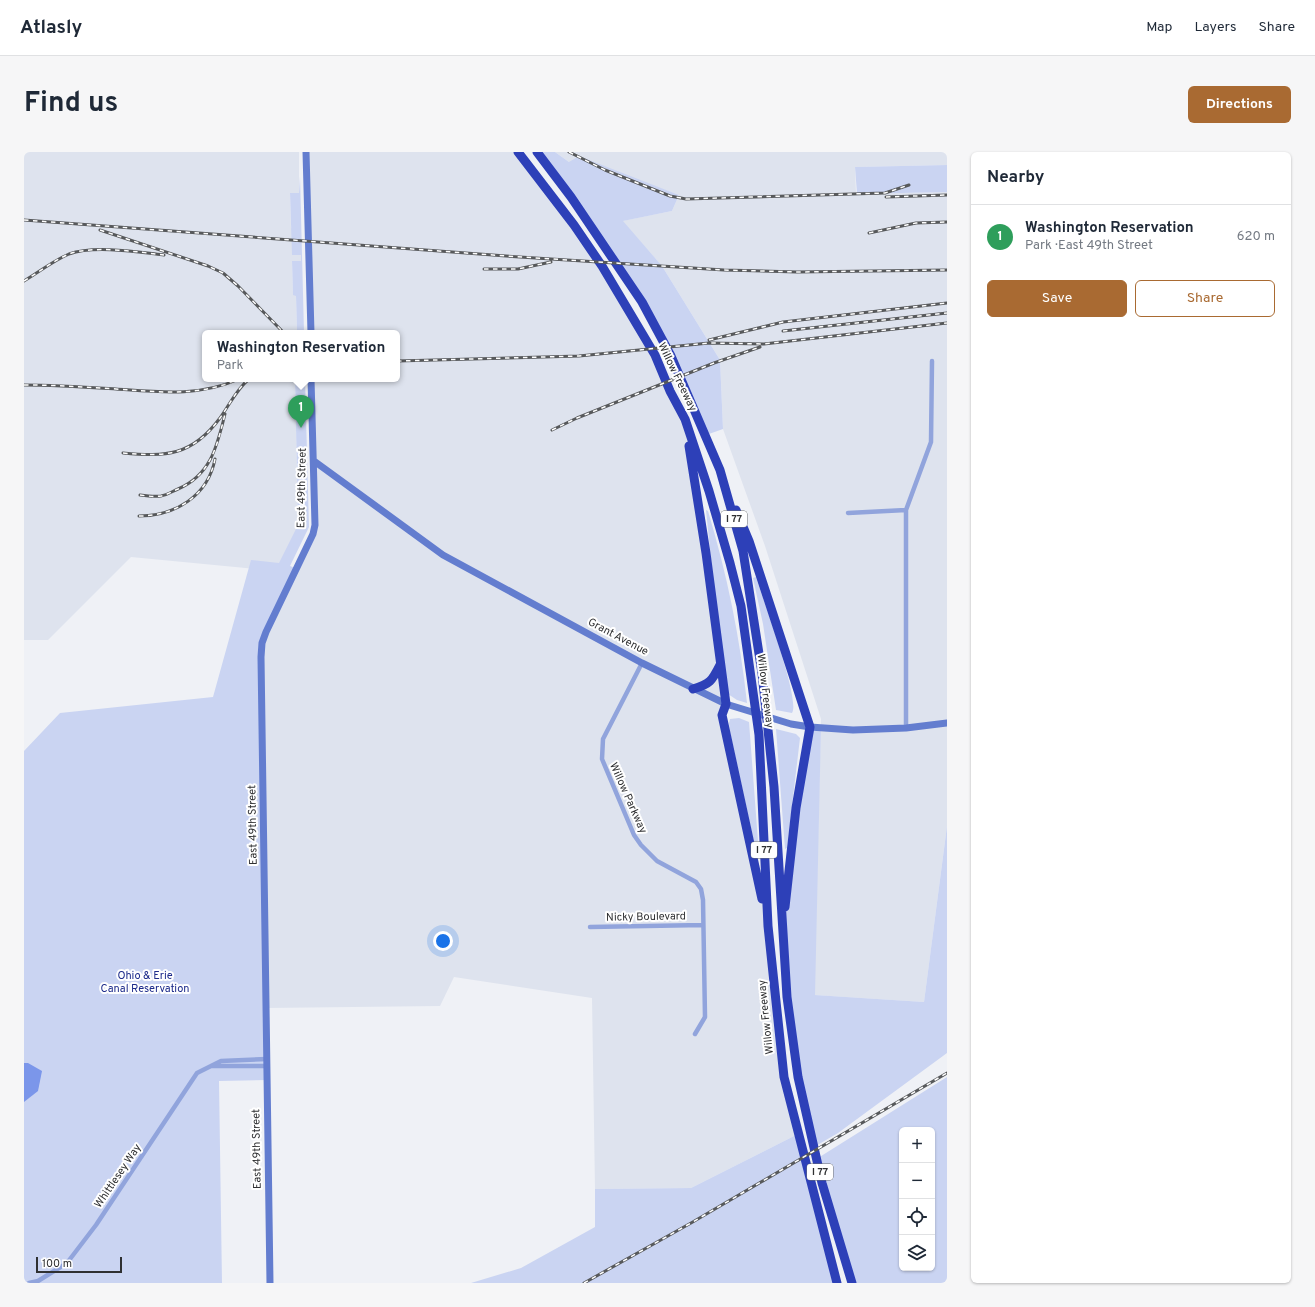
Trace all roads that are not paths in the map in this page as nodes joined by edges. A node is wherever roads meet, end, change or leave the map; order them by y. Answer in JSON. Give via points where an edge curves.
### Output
{"nodes":[{"id":1,"x":306,"y":152,"type":"edge"},
{"id":2,"x":518,"y":152,"type":"edge"},
{"id":3,"x":536,"y":152,"type":"edge"},
{"id":4,"x":310,"y":330,"type":"edge"},
{"id":5,"x":932,"y":361,"type":"dead end"},
{"id":6,"x":312,"y":382,"type":"edge"},
{"id":7,"x":685,"y":419,"type":"junction"},
{"id":8,"x":314,"y":461,"type":"junction"},
{"id":9,"x":720,"y":470,"type":"junction"},
{"id":10,"x":906,"y":510,"type":"junction"},
{"id":11,"x":848,"y":513,"type":"dead end"},
{"id":12,"x":642,"y":663,"type":"junction"},
{"id":13,"x":720,"y":665,"type":"junction"},
{"id":14,"x":693,"y":689,"type":"junction"},
{"id":15,"x":730,"y":706,"type":"junction"},
{"id":16,"x":947,"y":722,"type":"edge"},
{"id":17,"x":810,"y":728,"type":"junction"},
{"id":18,"x":906,"y":728,"type":"junction"},
{"id":19,"x":703,"y":925,"type":"junction"},
{"id":20,"x":768,"y":926,"type":"junction"},
{"id":21,"x":590,"y":927,"type":"dead end"},
{"id":22,"x":782,"y":934,"type":"junction"},
{"id":23,"x":695,"y":1034,"type":"dead end"},
{"id":24,"x":267,"y":1062,"type":"junction"},
{"id":25,"x":29,"y":1283,"type":"edge"},
{"id":26,"x":270,"y":1283,"type":"edge"},
{"id":27,"x":837,"y":1283,"type":"edge"},
{"id":28,"x":852,"y":1283,"type":"edge"}],
"edges":[{"from":1,"to":4,"type":"street"},
{"from":2,"to":7,"type":"highway","name":"Willow Freeway","number":"I 77","via":[[602,266],[655,355]]},
{"from":3,"to":9,"type":"highway","name":"Willow Freeway","number":"I 77","via":[[571,197],[642,302],[670,356]]},
{"from":5,"to":10,"type":"street","via":[[931,442]]},
{"from":6,"to":8,"type":"street","name":"East 49th Street"},
{"from":7,"to":13,"type":"highway"},
{"from":7,"to":20,"type":"highway","name":"Willow Freeway","number":"I 77","via":[[709,491],[742,613],[758,736]]},
{"from":8,"to":12,"type":"street","name":"Grant Avenue","via":[[443,554]]},
{"from":8,"to":24,"type":"street","name":"East 49th Street","via":[[313,534],[262,643]]},
{"from":9,"to":17,"type":"highway","via":[[749,541]]},
{"from":9,"to":22,"type":"highway","name":"Willow Freeway","number":"I 77","via":[[743,551],[762,672],[774,787]]},
{"from":10,"to":11,"type":"street"},
{"from":10,"to":18,"type":"street"},
{"from":12,"to":14,"type":"street","name":"Grant Avenue"},
{"from":12,"to":19,"type":"street","name":"Willow Parkway","via":[[603,739],[602,759],[640,845],[657,861],[699,885],[703,900]]},
{"from":13,"to":14,"type":"highway","via":[[712,681]]},
{"from":13,"to":15,"type":"highway"},
{"from":14,"to":15,"type":"street","name":"Grant Avenue"},
{"from":15,"to":17,"type":"street","name":"Grant Avenue"},
{"from":15,"to":20,"type":"highway","via":[[722,715]]},
{"from":16,"to":18,"type":"street","name":"Grant Avenue"},
{"from":17,"to":18,"type":"street","name":"Grant Avenue"},
{"from":17,"to":22,"type":"highway","via":[[796,808]]},
{"from":19,"to":21,"type":"street","name":"Nicky Boulevard"},
{"from":19,"to":23,"type":"street","name":"Willow Parkway","via":[[705,1017]]},
{"from":20,"to":27,"type":"highway","name":"Willow Freeway","number":"I 77","via":[[784,1077]]},
{"from":22,"to":28,"type":"highway","name":"Willow Freeway","number":"I 77","via":[[787,997],[798,1077],[822,1183]]},
{"from":24,"to":25,"type":"street","name":"Whittlesey Way","via":[[231,1059],[221,1061],[198,1073],[67,1264],[38,1282]]},
{"from":24,"to":26,"type":"street","name":"East 49th Street"}]}
